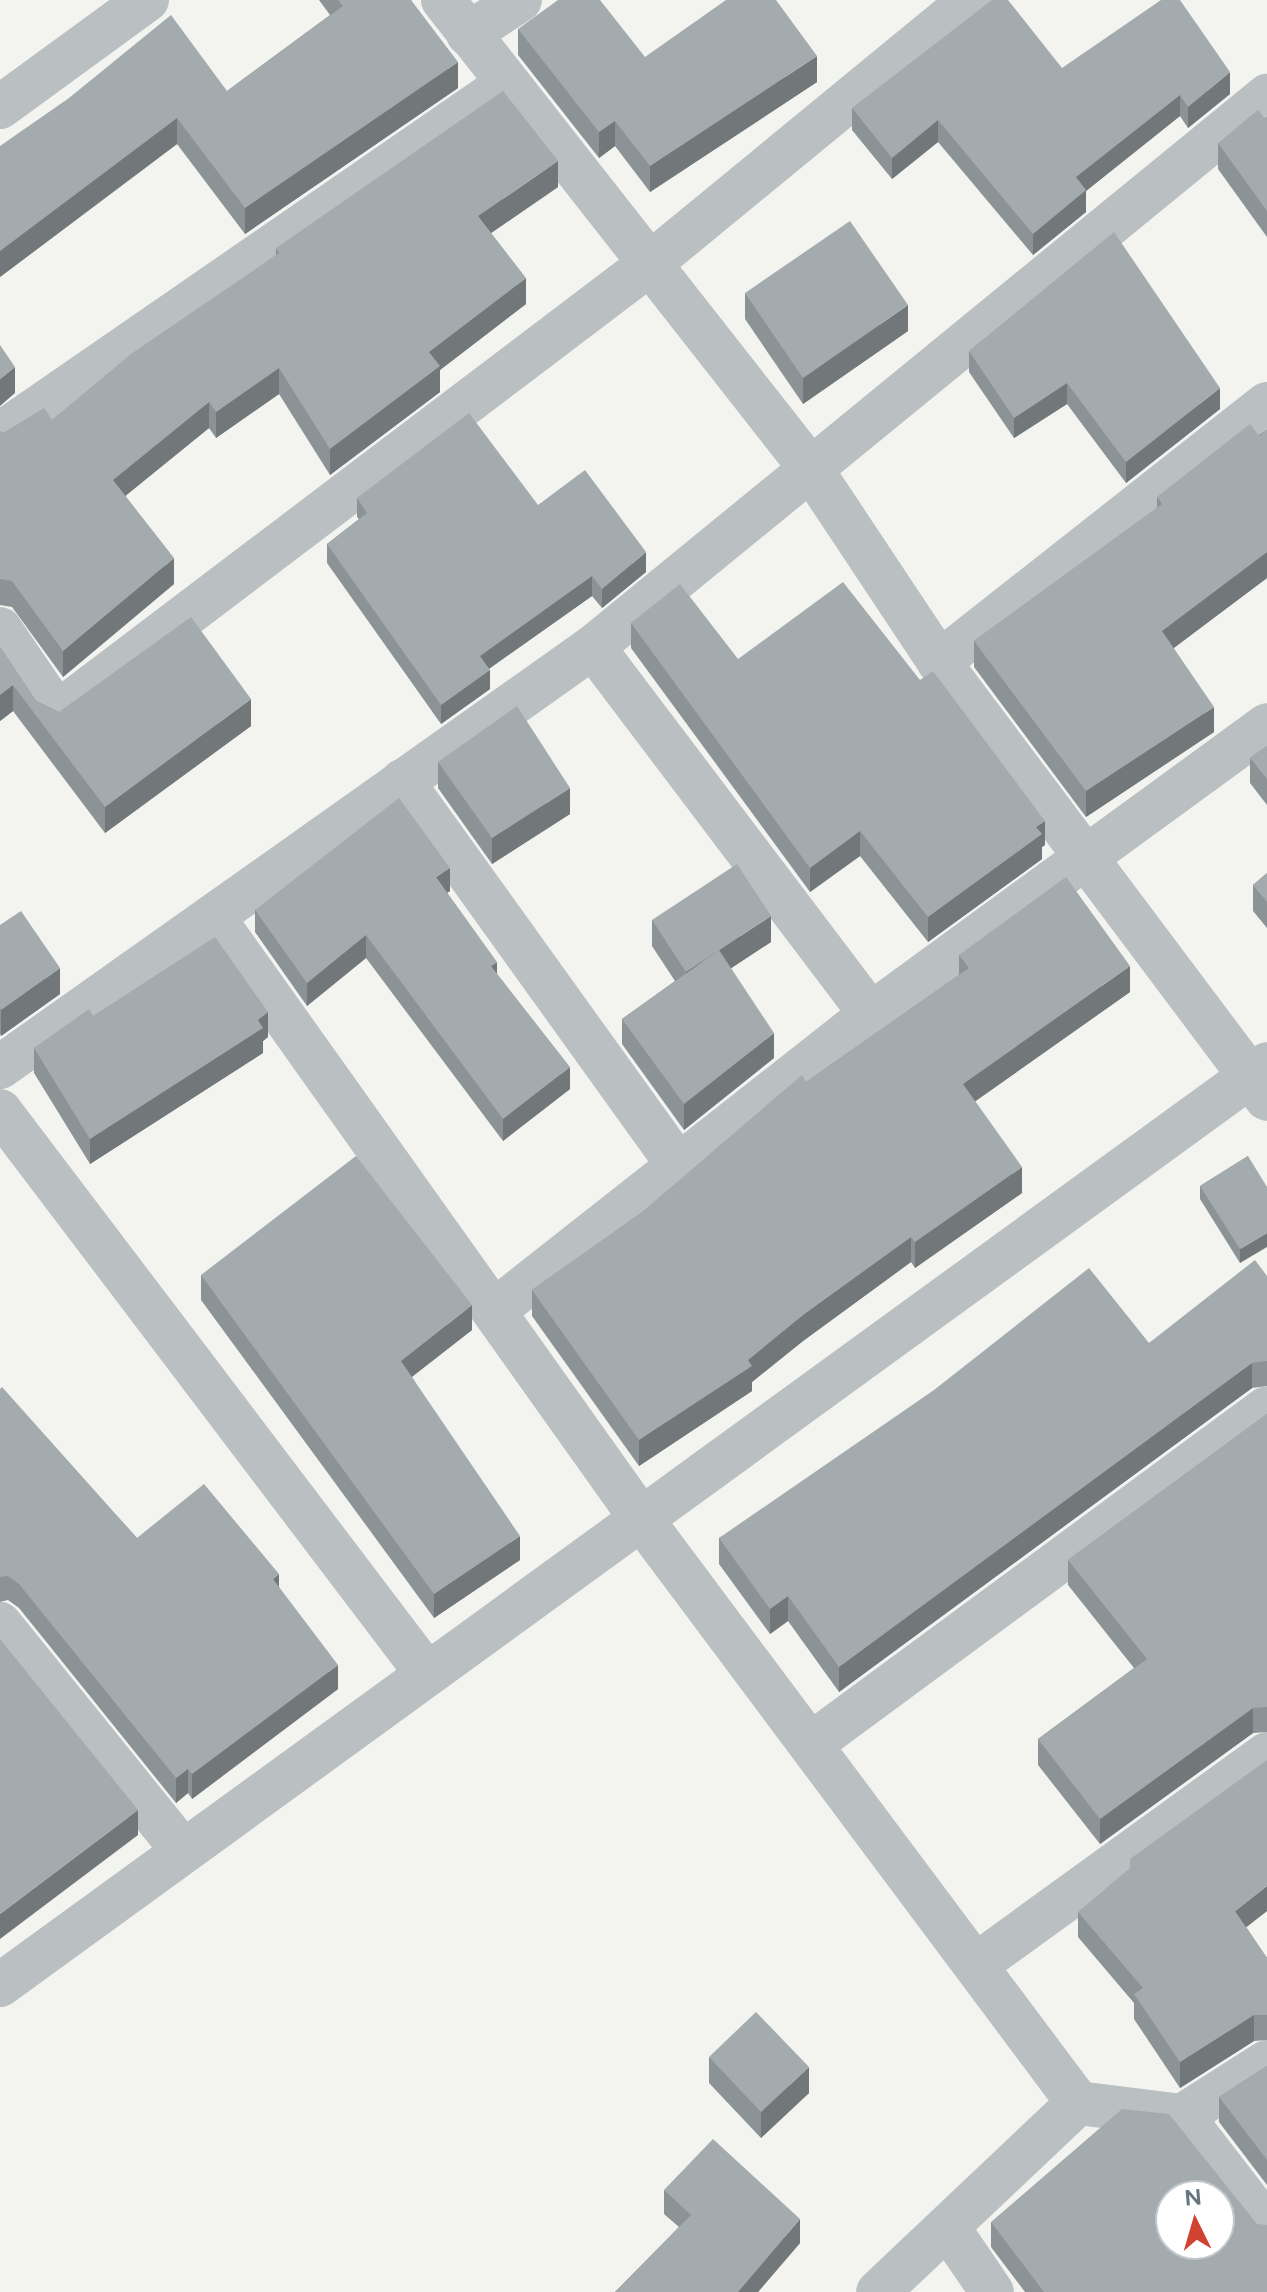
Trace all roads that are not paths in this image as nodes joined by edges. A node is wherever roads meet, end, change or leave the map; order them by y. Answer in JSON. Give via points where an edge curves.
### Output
{"nodes":[{"id":1,"x":147,"y":0,"type":"edge"},
{"id":2,"x":520,"y":0,"type":"edge"},
{"id":3,"x":971,"y":0,"type":"edge"},
{"id":4,"x":456,"y":17,"type":"edge"},
{"id":5,"x":507,"y":84,"type":"junction"},
{"id":6,"x":1267,"y":96,"type":"edge"},
{"id":7,"x":0,"y":107,"type":"edge"},
{"id":8,"x":647,"y":266,"type":"junction"},
{"id":9,"x":1267,"y":404,"type":"edge"},
{"id":10,"x":0,"y":434,"type":"edge"},
{"id":11,"x":811,"y":469,"type":"junction"},
{"id":12,"x":0,"y":629,"type":"edge"},
{"id":13,"x":593,"y":647,"type":"junction"},
{"id":14,"x":939,"y":662,"type":"junction"},
{"id":15,"x":1267,"y":725,"type":"edge"},
{"id":16,"x":402,"y":781,"type":"junction"},
{"id":17,"x":1090,"y":855,"type":"junction"},
{"id":18,"x":213,"y":917,"type":"junction"},
{"id":19,"x":871,"y":1014,"type":"junction"},
{"id":20,"x":0,"y":1067,"type":"edge"},
{"id":21,"x":1261,"y":1079,"type":"edge"},
{"id":22,"x":0,"y":1111,"type":"edge"},
{"id":23,"x":679,"y":1166,"type":"junction"},
{"id":24,"x":495,"y":1310,"type":"junction"},
{"id":25,"x":1267,"y":1408,"type":"edge"},
{"id":26,"x":640,"y":1517,"type":"junction"},
{"id":27,"x":0,"y":1624,"type":"edge"},
{"id":28,"x":427,"y":1674,"type":"junction"},
{"id":29,"x":811,"y":1744,"type":"junction"},
{"id":30,"x":1267,"y":1754,"type":"edge"},
{"id":31,"x":183,"y":1851,"type":"junction"},
{"id":32,"x":977,"y":1964,"type":"junction"},
{"id":33,"x":0,"y":1985,"type":"edge"},
{"id":34,"x":1267,"y":2062,"type":"edge"},
{"id":35,"x":1078,"y":2103,"type":"junction"},
{"id":36,"x":1182,"y":2116,"type":"junction"},
{"id":37,"x":1267,"y":2226,"type":"edge"},
{"id":38,"x":949,"y":2229,"type":"junction"},
{"id":39,"x":878,"y":2292,"type":"edge"},
{"id":40,"x":992,"y":2292,"type":"edge"}],
"edges":[{"from":1,"to":7,"type":"street"},
{"from":2,"to":4,"type":"street"},
{"from":3,"to":8,"type":"street"},
{"from":4,"to":5,"type":"street"},
{"from":5,"to":8,"type":"street"},
{"from":5,"to":10,"type":"street"},
{"from":6,"to":11,"type":"street"},
{"from":8,"to":11,"type":"street"},
{"from":8,"to":12,"type":"street","via":[[57,713]]},
{"from":9,"to":14,"type":"street"},
{"from":11,"to":13,"type":"street"},
{"from":11,"to":14,"type":"street"},
{"from":13,"to":16,"type":"street"},
{"from":13,"to":19,"type":"street"},
{"from":14,"to":17,"type":"street"},
{"from":15,"to":17,"type":"street"},
{"from":16,"to":18,"type":"street"},
{"from":16,"to":23,"type":"street"},
{"from":17,"to":19,"type":"street"},
{"from":17,"to":21,"type":"street"},
{"from":18,"to":20,"type":"street"},
{"from":18,"to":24,"type":"street"},
{"from":19,"to":23,"type":"street"},
{"from":21,"to":26,"type":"street"},
{"from":22,"to":28,"type":"street"},
{"from":23,"to":24,"type":"street"},
{"from":24,"to":26,"type":"street"},
{"from":25,"to":29,"type":"street"},
{"from":26,"to":28,"type":"street"},
{"from":26,"to":29,"type":"street"},
{"from":27,"to":31,"type":"street"},
{"from":28,"to":31,"type":"street"},
{"from":29,"to":32,"type":"street"},
{"from":30,"to":32,"type":"street"},
{"from":31,"to":33,"type":"street"},
{"from":32,"to":35,"type":"street"},
{"from":34,"to":36,"type":"street"},
{"from":35,"to":36,"type":"street"},
{"from":35,"to":38,"type":"street"},
{"from":36,"to":37,"type":"street"},
{"from":38,"to":39,"type":"street"},
{"from":38,"to":40,"type":"street"}]}
